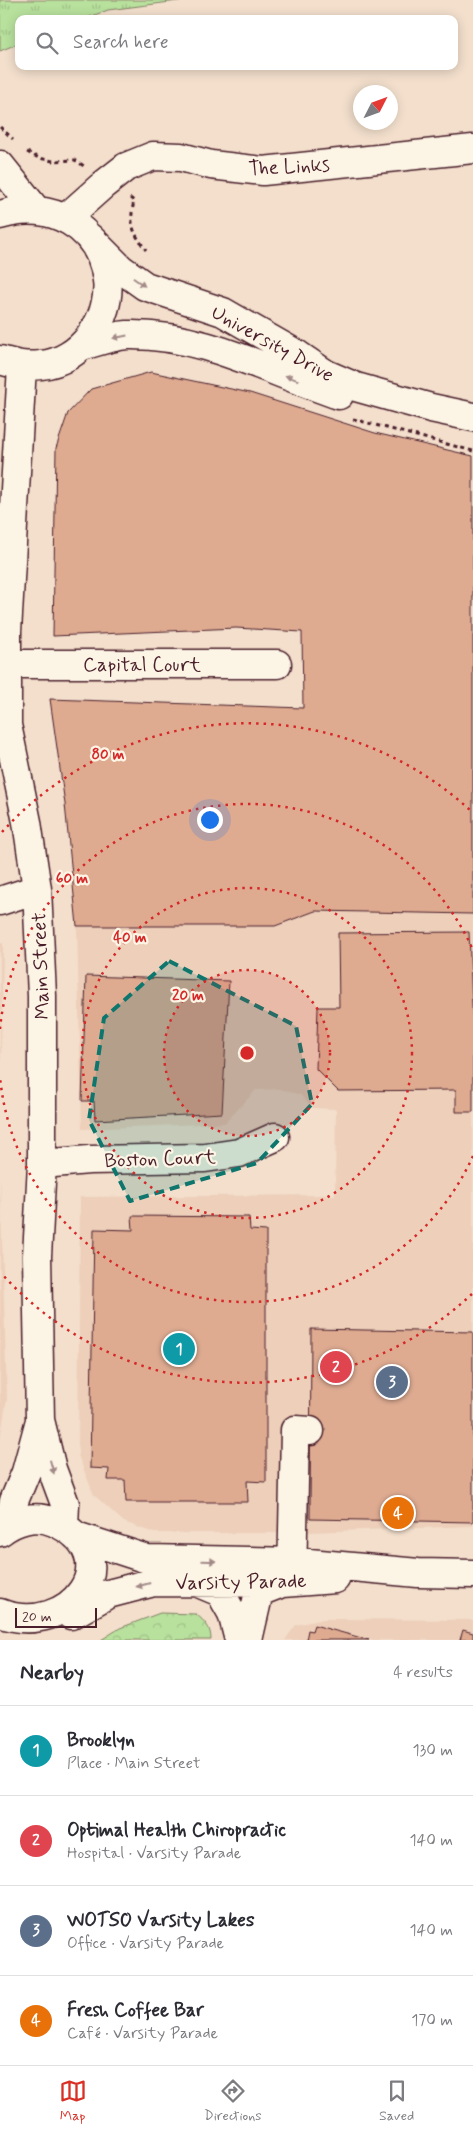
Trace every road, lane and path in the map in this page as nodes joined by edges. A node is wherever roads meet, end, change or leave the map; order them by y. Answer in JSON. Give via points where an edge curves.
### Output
{"nodes":[{"id":1,"x":473,"y":149,"type":"edge"},
{"id":2,"x":0,"y":166,"type":"edge"},
{"id":3,"x":36,"y":210,"type":"junction"},
{"id":4,"x":0,"y":215,"type":"edge"},
{"id":5,"x":66,"y":218,"type":"junction"},
{"id":6,"x":90,"y":238,"type":"junction"},
{"id":7,"x":82,"y":346,"type":"junction"},
{"id":8,"x":11,"y":363,"type":"edge"},
{"id":9,"x":473,"y":417,"type":"edge"},
{"id":10,"x":473,"y":432,"type":"edge"},
{"id":11,"x":7,"y":664,"type":"junction"},
{"id":12,"x":277,"y":664,"type":"dead end"},
{"id":13,"x":37,"y":889,"type":"junction"},
{"id":14,"x":0,"y":901,"type":"edge"},
{"id":15,"x":275,"y":1137,"type":"dead end"},
{"id":16,"x":42,"y":1164,"type":"junction"},
{"id":17,"x":40,"y":1420,"type":"junction"},
{"id":18,"x":310,"y":1431,"type":"dead end"},
{"id":19,"x":4,"y":1529,"type":"edge"},
{"id":20,"x":70,"y":1531,"type":"junction"},
{"id":21,"x":473,"y":1574,"type":"edge"},
{"id":22,"x":289,"y":1576,"type":"junction"},
{"id":23,"x":194,"y":1582,"type":"junction"},
{"id":24,"x":9,"y":1625,"type":"edge"},
{"id":25,"x":60,"y":1626,"type":"edge"},
{"id":26,"x":239,"y":1640,"type":"edge"},
{"id":27,"x":248,"y":1640,"type":"edge"}],
"edges":[{"from":1,"to":5,"type":"street","name":"The Links","via":[[263,170],[211,166],[181,157],[152,156],[126,167]]},
{"from":2,"to":3,"type":"street"},
{"from":3,"to":4,"type":"street","via":[[15,210]]},
{"from":3,"to":5,"type":"street"},
{"from":5,"to":6,"type":"street","name":"University Drive"},
{"from":6,"to":7,"type":"street","via":[[102,258],[108,281],[106,305],[97,327]]},
{"from":6,"to":9,"type":"street","name":"University Drive","one_way":true,"via":[[121,269],[146,286],[223,312],[326,374],[421,406]]},
{"from":7,"to":8,"type":"street","via":[[64,358],[44,365]]},
{"from":10,"to":7,"type":"street","name":"University Drive","one_way":true,"via":[[410,419],[213,348],[169,336],[125,335]]},
{"from":8,"to":11,"type":"street","name":"Main Street"},
{"from":11,"to":12,"type":"street","name":"Capital Court"},
{"from":11,"to":13,"type":"street","name":"Main Street","via":[[7,725]]},
{"from":13,"to":14,"type":"street"},
{"from":13,"to":16,"type":"street","name":"Main Street","via":[[42,996]]},
{"from":15,"to":16,"type":"street","name":"Boston Court","via":[[239,1153],[206,1158]]},
{"from":16,"to":17,"type":"street","name":"Main Street","via":[[38,1256]]},
{"from":17,"to":19,"type":"street","via":[[26,1472]]},
{"from":17,"to":20,"type":"street","one_way":true},
{"from":18,"to":22,"type":"street","via":[[295,1430]]},
{"from":19,"to":20,"type":"street","name":"Varsity Parade","via":[[22,1520],[37,1518],[51,1520]]},
{"from":20,"to":22,"type":"street","name":"Varsity Parade","one_way":true,"via":[[148,1559]]},
{"from":20,"to":25,"type":"street","via":[[86,1550],[91,1567],[90,1585],[83,1602]]},
{"from":21,"to":22,"type":"street","name":"Varsity Parade"},
{"from":22,"to":23,"type":"street","name":"Varsity Parade"},
{"from":22,"to":27,"type":"street","via":[[259,1592]]},
{"from":23,"to":25,"type":"street","name":"Varsity Parade","one_way":true,"via":[[154,1582],[108,1594]]},
{"from":23,"to":26,"type":"street","via":[[220,1592],[232,1613]]},
{"from":24,"to":25,"type":"street"}]}
